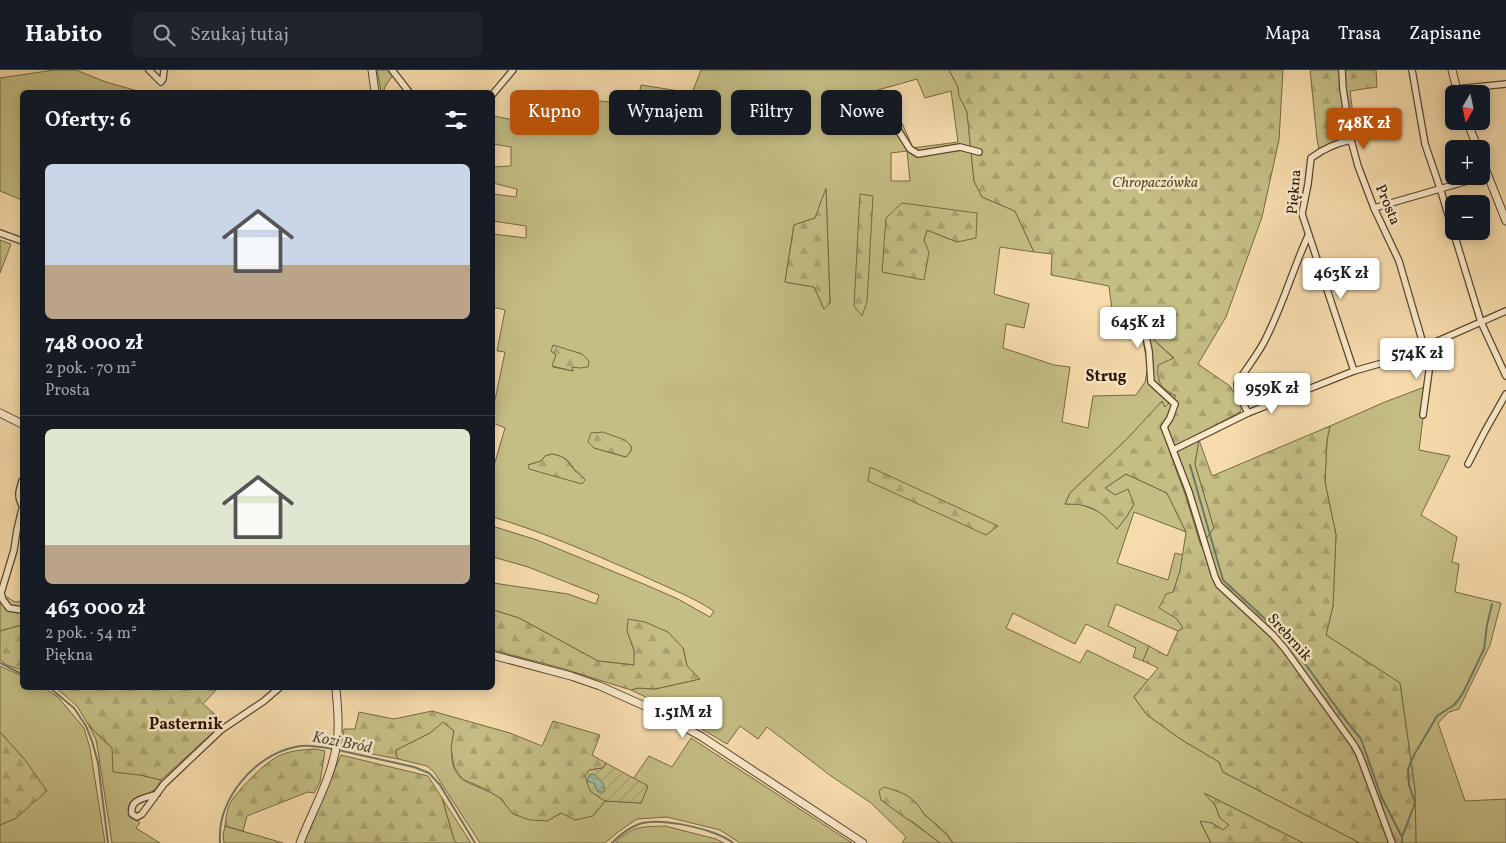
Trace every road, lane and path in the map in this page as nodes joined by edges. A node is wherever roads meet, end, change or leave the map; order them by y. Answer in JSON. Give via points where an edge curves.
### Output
{"nodes":[{"id":1,"x":149,"y":70,"type":"edge"},
{"id":2,"x":164,"y":70,"type":"edge"},
{"id":3,"x":392,"y":70,"type":"edge"},
{"id":4,"x":513,"y":70,"type":"edge"},
{"id":5,"x":1342,"y":70,"type":"edge"},
{"id":6,"x":1412,"y":70,"type":"edge"},
{"id":7,"x":1452,"y":70,"type":"edge"},
{"id":8,"x":371,"y":71,"type":"edge"},
{"id":9,"x":1506,"y":84,"type":"edge"},
{"id":10,"x":1456,"y":85,"type":"edge"},
{"id":11,"x":1490,"y":86,"type":"edge"},
{"id":12,"x":375,"y":90,"type":"edge"},
{"id":13,"x":407,"y":90,"type":"edge"},
{"id":14,"x":495,"y":91,"type":"edge"},
{"id":15,"x":901,"y":135,"type":"edge"},
{"id":16,"x":1351,"y":140,"type":"junction"},
{"id":17,"x":979,"y":152,"type":"dead end"},
{"id":18,"x":1490,"y":180,"type":"edge"},
{"id":19,"x":1451,"y":185,"type":"edge"},
{"id":20,"x":1440,"y":188,"type":"junction"},
{"id":21,"x":1374,"y":208,"type":"junction"},
{"id":22,"x":1506,"y":221,"type":"edge"},
{"id":23,"x":0,"y":233,"type":"edge"},
{"id":24,"x":1308,"y":236,"type":"junction"},
{"id":25,"x":20,"y":240,"type":"edge"},
{"id":26,"x":1506,"y":311,"type":"edge"},
{"id":27,"x":1141,"y":313,"type":"dead end"},
{"id":28,"x":1480,"y":322,"type":"junction"},
{"id":29,"x":1428,"y":345,"type":"junction"},
{"id":30,"x":1354,"y":372,"type":"junction"},
{"id":31,"x":1506,"y":376,"type":"edge"},
{"id":32,"x":1506,"y":394,"type":"edge"},
{"id":33,"x":0,"y":413,"type":"edge"},
{"id":34,"x":1248,"y":413,"type":"junction"},
{"id":35,"x":1423,"y":415,"type":"dead end"},
{"id":36,"x":20,"y":423,"type":"edge"},
{"id":37,"x":1173,"y":450,"type":"junction"},
{"id":38,"x":1468,"y":464,"type":"dead end"},
{"id":39,"x":20,"y":488,"type":"edge"},
{"id":40,"x":20,"y":502,"type":"edge"},
{"id":41,"x":20,"y":516,"type":"edge"},
{"id":42,"x":20,"y":610,"type":"edge"},
{"id":43,"x":495,"y":656,"type":"edge"},
{"id":44,"x":277,"y":690,"type":"edge"},
{"id":45,"x":336,"y":690,"type":"edge"},
{"id":46,"x":157,"y":794,"type":"junction"},
{"id":47,"x":300,"y":843,"type":"edge"},
{"id":48,"x":864,"y":843,"type":"edge"},
{"id":49,"x":1392,"y":843,"type":"edge"}],
"edges":[{"from":1,"to":2,"type":"street","via":[[161,82]]},
{"from":3,"to":13,"type":"street"},
{"from":4,"to":14,"type":"street"},
{"from":5,"to":16,"type":"street","name":"Prosta"},
{"from":6,"to":20,"type":"street","via":[[1425,144]]},
{"from":7,"to":10,"type":"street"},
{"from":8,"to":12,"type":"street"},
{"from":9,"to":11,"type":"street"},
{"from":15,"to":17,"type":"street","via":[[910,149],[918,154],[960,147]]},
{"from":16,"to":21,"type":"street","name":"Prosta"},
{"from":16,"to":24,"type":"street","name":"Piękna","via":[[1320,151],[1311,158],[1302,214]]},
{"from":18,"to":22,"type":"street"},
{"from":19,"to":20,"type":"street"},
{"from":20,"to":21,"type":"street"},
{"from":20,"to":28,"type":"street"},
{"from":21,"to":29,"type":"street","name":"Prosta","via":[[1399,261]]},
{"from":23,"to":25,"type":"street"},
{"from":24,"to":30,"type":"street","name":"Piękna"},
{"from":24,"to":34,"type":"street","via":[[1284,300],[1263,343],[1237,384]]},
{"from":26,"to":28,"type":"street"},
{"from":27,"to":37,"type":"street","name":"Srebrnik","via":[[1151,382],[1175,404],[1164,427]]},
{"from":28,"to":29,"type":"street"},
{"from":28,"to":31,"type":"street"},
{"from":29,"to":30,"type":"street"},
{"from":29,"to":35,"type":"street","via":[[1432,349]]},
{"from":30,"to":34,"type":"street"},
{"from":32,"to":38,"type":"street"},
{"from":33,"to":36,"type":"street"},
{"from":34,"to":37,"type":"street"},
{"from":37,"to":49,"type":"street","name":"Srebrnik","via":[[1215,577],[1225,592],[1273,635],[1354,745]]},
{"from":39,"to":40,"type":"street"},
{"from":41,"to":42,"type":"street","via":[[2,593],[2,600],[9,608]]},
{"from":43,"to":48,"type":"street","via":[[571,676],[658,712]]},
{"from":44,"to":46,"type":"street","via":[[221,730]]},
{"from":45,"to":47,"type":"street","via":[[338,725],[334,758]]},
{"from":46,"to":46,"type":"street","via":[[133,803],[132,814],[138,817],[142,814]]}]}
